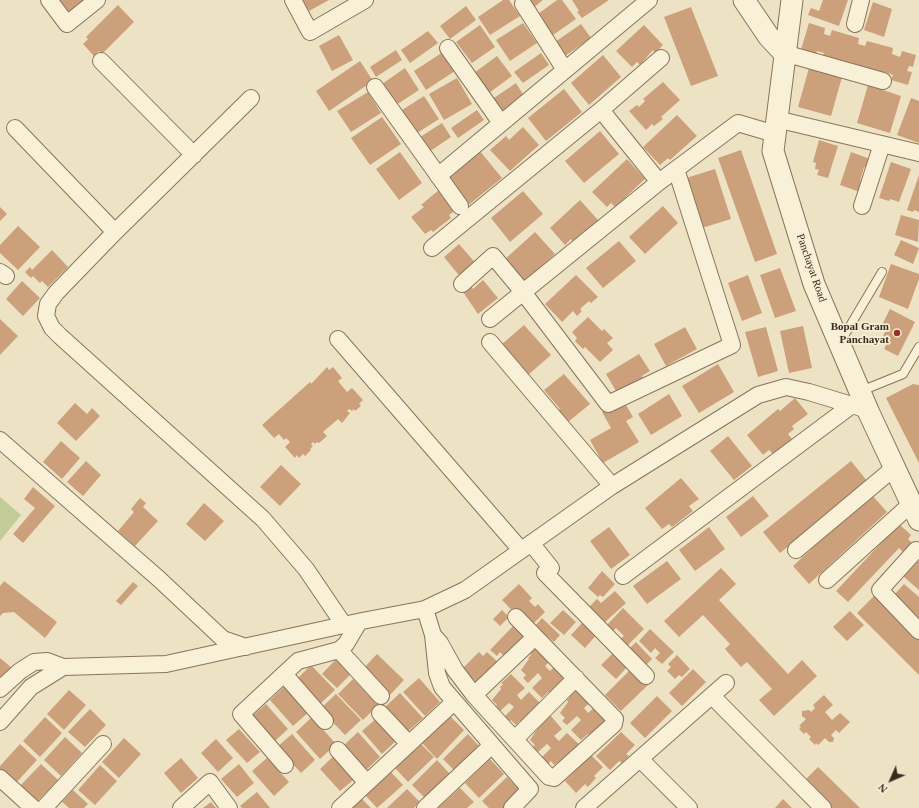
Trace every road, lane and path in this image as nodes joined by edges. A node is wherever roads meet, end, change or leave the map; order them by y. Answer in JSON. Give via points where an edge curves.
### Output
{"nodes":[{"id":1,"x":49,"y":0,"type":"edge"},
{"id":2,"x":97,"y":0,"type":"edge"},
{"id":3,"x":293,"y":0,"type":"edge"},
{"id":4,"x":365,"y":0,"type":"edge"},
{"id":5,"x":649,"y":0,"type":"edge"},
{"id":6,"x":744,"y":0,"type":"edge"},
{"id":7,"x":792,"y":0,"type":"edge"},
{"id":8,"x":861,"y":0,"type":"edge"},
{"id":9,"x":523,"y":4,"type":"dead end"},
{"id":10,"x":854,"y":24,"type":"dead end"},
{"id":11,"x":448,"y":48,"type":"dead end"},
{"id":12,"x":784,"y":53,"type":"junction"},
{"id":13,"x":661,"y":58,"type":"dead end"},
{"id":14,"x":101,"y":61,"type":"dead end"},
{"id":15,"x":565,"y":70,"type":"junction"},
{"id":16,"x":883,"y":81,"type":"dead end"},
{"id":17,"x":375,"y":87,"type":"dead end"},
{"id":18,"x":251,"y":98,"type":"dead end"},
{"id":19,"x":601,"y":110,"type":"junction"},
{"id":20,"x":501,"y":123,"type":"junction"},
{"id":21,"x":775,"y":126,"type":"junction"},
{"id":22,"x":15,"y":128,"type":"dead end"},
{"id":23,"x":882,"y":144,"type":"junction"},
{"id":24,"x":919,"y":153,"type":"edge"},
{"id":25,"x":194,"y":155,"type":"junction"},
{"id":26,"x":676,"y":169,"type":"junction"},
{"id":27,"x":438,"y":176,"type":"junction"},
{"id":28,"x":659,"y":182,"type":"junction"},
{"id":29,"x":460,"y":206,"type":"dead end"},
{"id":30,"x":862,"y":206,"type":"dead end"},
{"id":31,"x":115,"y":232,"type":"junction"},
{"id":32,"x":432,"y":248,"type":"dead end"},
{"id":33,"x":882,"y":272,"type":"dead end"},
{"id":34,"x":462,"y":284,"type":"dead end"},
{"id":35,"x":523,"y":292,"type":"junction"},
{"id":36,"x":490,"y":319,"type":"dead end"},
{"id":37,"x":338,"y":339,"type":"dead end"},
{"id":38,"x":490,"y":342,"type":"dead end"},
{"id":39,"x":839,"y":343,"type":"junction"},
{"id":40,"x":919,"y":347,"type":"edge"},
{"id":41,"x":860,"y":402,"type":"junction"},
{"id":42,"x":0,"y":440,"type":"edge"},
{"id":43,"x":894,"y":468,"type":"junction"},
{"id":44,"x":612,"y":486,"type":"junction"},
{"id":45,"x":915,"y":512,"type":"edge"},
{"id":46,"x":526,"y":546,"type":"junction"},
{"id":47,"x":796,"y":550,"type":"dead end"},
{"id":48,"x":916,"y":550,"type":"dead end"},
{"id":49,"x":623,"y":576,"type":"dead end"},
{"id":50,"x":827,"y":580,"type":"dead end"},
{"id":51,"x":425,"y":609,"type":"junction"},
{"id":52,"x":516,"y":617,"type":"dead end"},
{"id":53,"x":352,"y":623,"type":"junction"},
{"id":54,"x":919,"y":630,"type":"edge"},
{"id":55,"x":433,"y":635,"type":"junction"},
{"id":56,"x":536,"y":637,"type":"junction"},
{"id":57,"x":246,"y":647,"type":"junction"},
{"id":58,"x":339,"y":650,"type":"junction"},
{"id":59,"x":63,"y":667,"type":"junction"},
{"id":60,"x":284,"y":674,"type":"junction"},
{"id":61,"x":646,"y":676,"type":"dead end"},
{"id":62,"x":576,"y":678,"type":"junction"},
{"id":63,"x":726,"y":683,"type":"dead end"},
{"id":64,"x":0,"y":689,"type":"edge"},
{"id":65,"x":474,"y":695,"type":"junction"},
{"id":66,"x":381,"y":696,"type":"dead end"},
{"id":67,"x":712,"y":696,"type":"junction"},
{"id":68,"x":454,"y":702,"type":"junction"},
{"id":69,"x":380,"y":713,"type":"dead end"},
{"id":70,"x":325,"y":721,"type":"dead end"},
{"id":71,"x":0,"y":722,"type":"edge"},
{"id":72,"x":515,"y":739,"type":"junction"},
{"id":73,"x":103,"y":744,"type":"dead end"},
{"id":74,"x":409,"y":744,"type":"junction"},
{"id":75,"x":492,"y":745,"type":"junction"},
{"id":76,"x":338,"y":750,"type":"dead end"},
{"id":77,"x":640,"y":759,"type":"junction"},
{"id":78,"x":285,"y":765,"type":"dead end"},
{"id":79,"x":0,"y":778,"type":"edge"},
{"id":80,"x":367,"y":783,"type":"junction"},
{"id":81,"x":33,"y":808,"type":"edge"},
{"id":82,"x":44,"y":808,"type":"edge"},
{"id":83,"x":181,"y":808,"type":"edge"},
{"id":84,"x":229,"y":808,"type":"edge"},
{"id":85,"x":340,"y":808,"type":"edge"},
{"id":86,"x":425,"y":808,"type":"edge"},
{"id":87,"x":512,"y":808,"type":"edge"},
{"id":88,"x":584,"y":808,"type":"edge"},
{"id":89,"x":689,"y":808,"type":"edge"},
{"id":90,"x":823,"y":808,"type":"edge"}],
"edges":[{"from":1,"to":2,"type":"street","via":[[67,24]]},
{"from":3,"to":4,"type":"street","via":[[310,32]]},
{"from":5,"to":15,"type":"street"},
{"from":6,"to":12,"type":"street","via":[[768,37]]},
{"from":7,"to":12,"type":"street","name":"Panchayat Road"},
{"from":8,"to":10,"type":"street"},
{"from":9,"to":15,"type":"street"},
{"from":11,"to":20,"type":"street"},
{"from":12,"to":16,"type":"street"},
{"from":12,"to":21,"type":"street","name":"Panchayat Road"},
{"from":13,"to":19,"type":"street"},
{"from":14,"to":25,"type":"street"},
{"from":15,"to":20,"type":"street"},
{"from":17,"to":27,"type":"street"},
{"from":18,"to":25,"type":"street"},
{"from":19,"to":28,"type":"street"},
{"from":19,"to":32,"type":"street"},
{"from":20,"to":27,"type":"street"},
{"from":21,"to":23,"type":"street"},
{"from":21,"to":26,"type":"street","via":[[738,123]]},
{"from":21,"to":39,"type":"street","name":"Panchayat Road","via":[[773,151],[814,284]]},
{"from":22,"to":31,"type":"street"},
{"from":23,"to":24,"type":"street"},
{"from":23,"to":30,"type":"street"},
{"from":25,"to":31,"type":"street"},
{"from":26,"to":28,"type":"street"},
{"from":26,"to":35,"type":"street","via":[[732,345],[608,404]]},
{"from":27,"to":29,"type":"street"},
{"from":28,"to":35,"type":"street"},
{"from":31,"to":53,"type":"street","via":[[48,304],[46,316],[52,328],[263,519]]},
{"from":33,"to":39,"type":"lane"},
{"from":34,"to":35,"type":"street","via":[[493,256]]},
{"from":35,"to":36,"type":"street"},
{"from":37,"to":46,"type":"street"},
{"from":38,"to":44,"type":"street"},
{"from":39,"to":41,"type":"street","name":"Panchayat Road"},
{"from":40,"to":41,"type":"lane","via":[[903,374]]},
{"from":41,"to":43,"type":"street","name":"Panchayat Road"},
{"from":41,"to":44,"type":"street","via":[[786,388],[758,395]]},
{"from":41,"to":49,"type":"street"},
{"from":42,"to":57,"type":"street","via":[[159,579],[223,639]]},
{"from":43,"to":45,"type":"street","name":"Panchayat Road"},
{"from":43,"to":47,"type":"street"},
{"from":44,"to":46,"type":"street"},
{"from":45,"to":50,"type":"street"},
{"from":46,"to":51,"type":"street","via":[[465,590]]},
{"from":46,"to":61,"type":"street","via":[[551,568],[545,573]]},
{"from":48,"to":54,"type":"street","via":[[880,590]]},
{"from":51,"to":53,"type":"street"},
{"from":51,"to":55,"type":"street"},
{"from":52,"to":56,"type":"street"},
{"from":53,"to":57,"type":"street"},
{"from":53,"to":58,"type":"street","via":[[346,644]]},
{"from":55,"to":65,"type":"street"},
{"from":55,"to":68,"type":"street","via":[[438,680]]},
{"from":56,"to":62,"type":"street"},
{"from":56,"to":65,"type":"street"},
{"from":57,"to":59,"type":"street","via":[[166,664]]},
{"from":58,"to":60,"type":"street","via":[[298,661]]},
{"from":58,"to":66,"type":"street"},
{"from":59,"to":64,"type":"street","via":[[47,660],[34,662]]},
{"from":59,"to":71,"type":"street","via":[[31,687]]},
{"from":60,"to":70,"type":"street"},
{"from":60,"to":78,"type":"street","via":[[241,714]]},
{"from":62,"to":72,"type":"street"},
{"from":62,"to":72,"type":"street","via":[[615,719],[614,724],[554,778],[549,777]]},
{"from":63,"to":67,"type":"street"},
{"from":65,"to":72,"type":"street"},
{"from":67,"to":77,"type":"street"},
{"from":67,"to":90,"type":"street"},
{"from":68,"to":74,"type":"street"},
{"from":68,"to":75,"type":"street"},
{"from":69,"to":74,"type":"street"},
{"from":73,"to":82,"type":"street"},
{"from":74,"to":80,"type":"street"},
{"from":75,"to":86,"type":"street"},
{"from":75,"to":87,"type":"street","via":[[530,789]]},
{"from":76,"to":80,"type":"street"},
{"from":77,"to":88,"type":"street"},
{"from":77,"to":89,"type":"street"},
{"from":79,"to":81,"type":"street"},
{"from":80,"to":85,"type":"street"},
{"from":83,"to":84,"type":"street","via":[[210,782]]}]}
